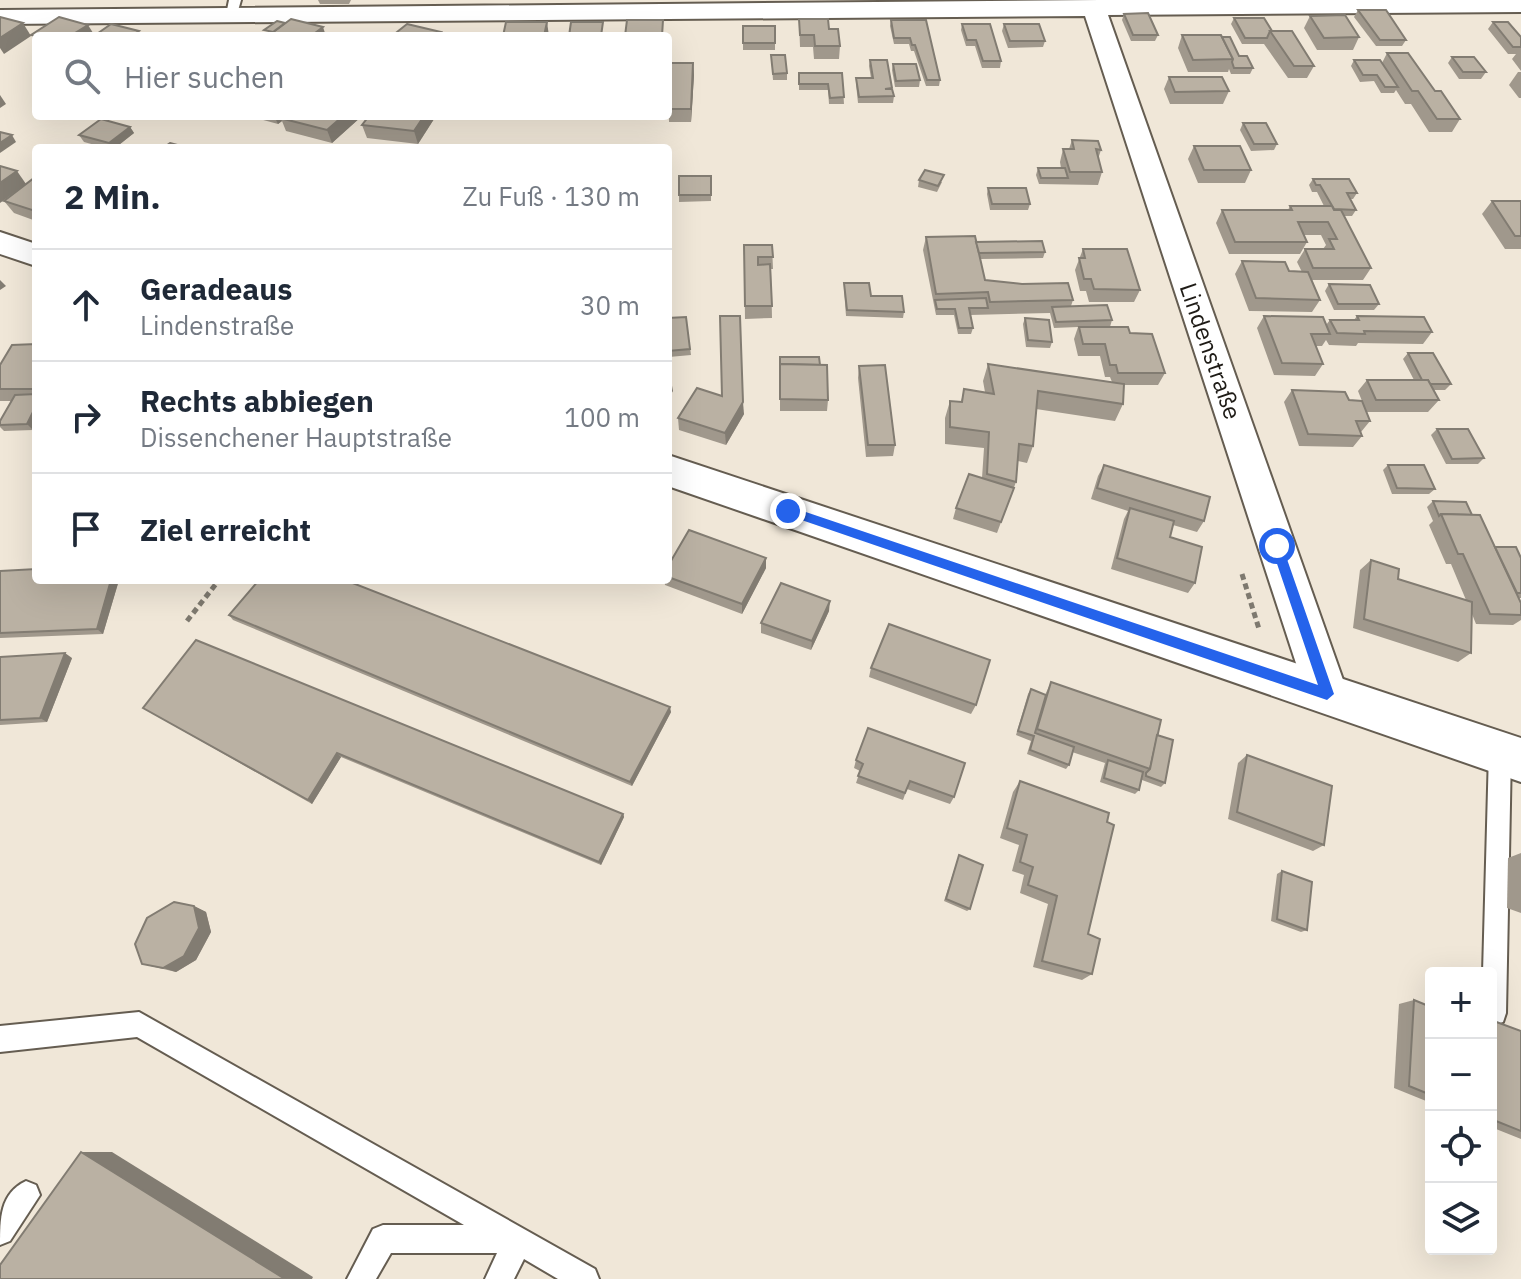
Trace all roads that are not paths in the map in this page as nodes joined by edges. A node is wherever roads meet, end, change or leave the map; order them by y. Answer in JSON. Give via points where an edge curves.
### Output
{"nodes":[{"id":1,"x":1091,"y":4,"type":"edge"},
{"id":2,"x":1521,"y":5,"type":"edge"},
{"id":3,"x":234,"y":8,"type":"edge"},
{"id":4,"x":0,"y":17,"type":"edge"},
{"id":5,"x":0,"y":243,"type":"edge"},
{"id":6,"x":32,"y":254,"type":"edge"},
{"id":7,"x":672,"y":471,"type":"edge"},
{"id":8,"x":1327,"y":694,"type":"junction"},
{"id":9,"x":1510,"y":756,"type":"edge"},
{"id":10,"x":1497,"y":967,"type":"edge"},
{"id":11,"x":0,"y":1039,"type":"edge"},
{"id":12,"x":26,"y":1195,"type":"dead end"},
{"id":13,"x":0,"y":1231,"type":"edge"},
{"id":14,"x":519,"y":1239,"type":"junction"},
{"id":15,"x":361,"y":1279,"type":"edge"},
{"id":16,"x":499,"y":1279,"type":"edge"},
{"id":17,"x":585,"y":1279,"type":"edge"}],
"edges":[{"from":1,"to":2,"type":"street"},
{"from":1,"to":3,"type":"street"},
{"from":1,"to":8,"type":"street","name":"Lindenstraße"},
{"from":3,"to":4,"type":"street"},
{"from":5,"to":6,"type":"main road"},
{"from":7,"to":8,"type":"main road"},
{"from":8,"to":9,"type":"main road"},
{"from":9,"to":10,"type":"lane"},
{"from":11,"to":14,"type":"lane","via":[[139,1024]]},
{"from":12,"to":13,"type":"lane"},
{"from":14,"to":15,"type":"lane","via":[[383,1239]]},
{"from":14,"to":16,"type":"lane"},
{"from":14,"to":17,"type":"lane"}]}
